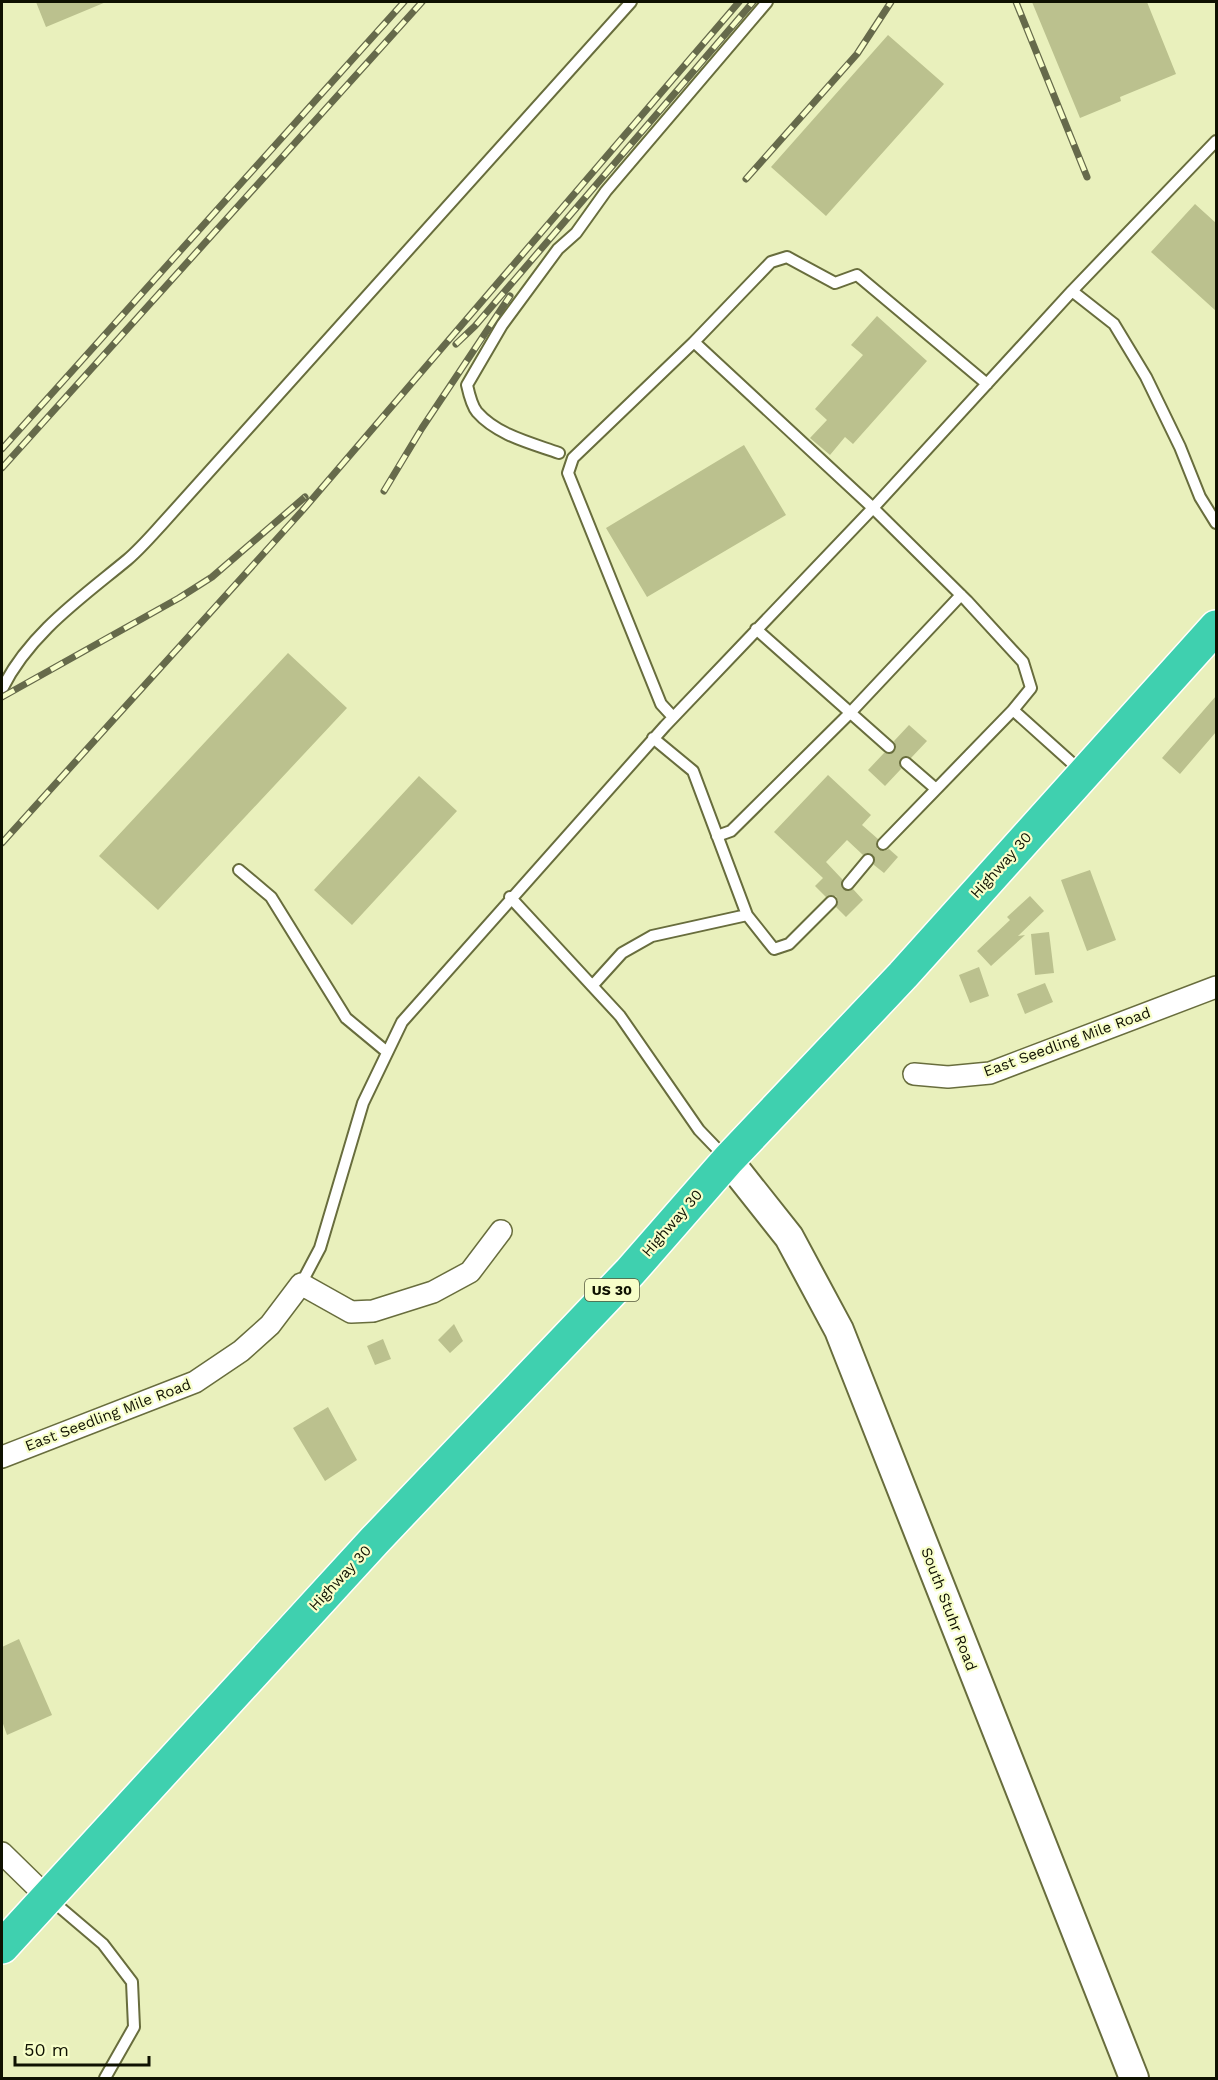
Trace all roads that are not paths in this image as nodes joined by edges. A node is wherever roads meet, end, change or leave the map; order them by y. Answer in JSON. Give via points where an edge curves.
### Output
{"nodes":[{"id":1,"x":631,"y":2,"type":"edge"},
{"id":2,"x":767,"y":2,"type":"edge"},
{"id":3,"x":1216,"y":141,"type":"edge"},
{"id":4,"x":1072,"y":291,"type":"junction"},
{"id":5,"x":694,"y":342,"type":"junction"},
{"id":6,"x":987,"y":384,"type":"junction"},
{"id":7,"x":559,"y":453,"type":"dead end"},
{"id":8,"x":873,"y":508,"type":"junction"},
{"id":9,"x":1216,"y":523,"type":"edge"},
{"id":10,"x":961,"y":595,"type":"junction"},
{"id":11,"x":1216,"y":627,"type":"edge"},
{"id":12,"x":756,"y":630,"type":"junction"},
{"id":13,"x":2,"y":689,"type":"edge"},
{"id":14,"x":1012,"y":710,"type":"junction"},
{"id":15,"x":850,"y":713,"type":"junction"},
{"id":16,"x":673,"y":717,"type":"junction"},
{"id":17,"x":653,"y":738,"type":"junction"},
{"id":18,"x":889,"y":747,"type":"dead end"},
{"id":19,"x":906,"y":763,"type":"dead end"},
{"id":20,"x":1084,"y":774,"type":"junction"},
{"id":21,"x":936,"y":789,"type":"junction"},
{"id":22,"x":717,"y":836,"type":"junction"},
{"id":23,"x":883,"y":844,"type":"dead end"},
{"id":24,"x":868,"y":860,"type":"dead end"},
{"id":25,"x":239,"y":870,"type":"dead end"},
{"id":26,"x":848,"y":884,"type":"dead end"},
{"id":27,"x":510,"y":897,"type":"junction"},
{"id":28,"x":831,"y":902,"type":"dead end"},
{"id":29,"x":747,"y":915,"type":"junction"},
{"id":30,"x":593,"y":986,"type":"junction"},
{"id":31,"x":1216,"y":987,"type":"edge"},
{"id":32,"x":387,"y":1052,"type":"junction"},
{"id":33,"x":914,"y":1074,"type":"dead end"},
{"id":34,"x":728,"y":1160,"type":"junction"},
{"id":35,"x":501,"y":1231,"type":"dead end"},
{"id":36,"x":301,"y":1284,"type":"junction"},
{"id":37,"x":2,"y":1457,"type":"edge"},
{"id":38,"x":2,"y":1853,"type":"edge"},
{"id":39,"x":47,"y":1897,"type":"junction"},
{"id":40,"x":2,"y":1947,"type":"edge"},
{"id":41,"x":105,"y":2079,"type":"edge"},
{"id":42,"x":1134,"y":2079,"type":"edge"}],
"edges":[{"from":1,"to":13,"type":"lane","via":[[163,523],[129,558],[61,612],[12,669]]},
{"from":2,"to":7,"type":"lane","via":[[606,191],[576,233],[558,249],[502,325],[466,386],[476,411],[490,424],[513,437]]},
{"from":3,"to":4,"type":"lane"},
{"from":4,"to":6,"type":"lane"},
{"from":4,"to":9,"type":"lane","via":[[1114,324],[1146,377],[1200,497]]},
{"from":5,"to":6,"type":"lane","via":[[771,262],[787,257],[835,283],[857,275]]},
{"from":5,"to":8,"type":"lane"},
{"from":5,"to":16,"type":"lane","via":[[573,458],[568,473],[662,704]]},
{"from":6,"to":8,"type":"lane"},
{"from":8,"to":10,"type":"lane"},
{"from":8,"to":12,"type":"lane"},
{"from":10,"to":14,"type":"lane","via":[[1023,662],[1031,688]]},
{"from":10,"to":15,"type":"lane"},
{"from":11,"to":20,"type":"highway","name":"Highway 30","number":"US 30"},
{"from":12,"to":15,"type":"lane"},
{"from":12,"to":16,"type":"lane"},
{"from":14,"to":20,"type":"lane"},
{"from":14,"to":21,"type":"lane"},
{"from":15,"to":18,"type":"lane"},
{"from":15,"to":22,"type":"lane","via":[[731,831]]},
{"from":16,"to":17,"type":"lane"},
{"from":17,"to":22,"type":"lane","via":[[693,771]]},
{"from":17,"to":27,"type":"lane"},
{"from":19,"to":21,"type":"lane"},
{"from":20,"to":34,"type":"highway","name":"Highway 30","number":"US 30","via":[[903,975]]},
{"from":21,"to":23,"type":"lane"},
{"from":22,"to":29,"type":"lane"},
{"from":24,"to":26,"type":"lane"},
{"from":25,"to":32,"type":"lane","via":[[272,897],[346,1018]]},
{"from":27,"to":30,"type":"lane"},
{"from":27,"to":32,"type":"lane","via":[[402,1022]]},
{"from":28,"to":29,"type":"lane","via":[[781,948],[774,949]]},
{"from":29,"to":30,"type":"lane","via":[[652,936],[622,953]]},
{"from":30,"to":34,"type":"lane","via":[[620,1016],[699,1130]]},
{"from":31,"to":33,"type":"street","name":"East Seedling Mile Road","via":[[990,1073],[948,1077]]},
{"from":32,"to":36,"type":"lane","via":[[363,1103],[320,1248]]},
{"from":34,"to":39,"type":"highway","name":"Highway 30","number":"US 30","via":[[630,1272],[375,1540]]},
{"from":34,"to":42,"type":"main road","name":"South Stuhr Road","via":[[789,1237],[839,1330]]},
{"from":35,"to":36,"type":"street","via":[[470,1272],[433,1292],[373,1311],[351,1312]]},
{"from":36,"to":37,"type":"street","name":"East Seedling Mile Road","via":[[270,1325],[241,1351],[195,1382]]},
{"from":38,"to":39,"type":"street"},
{"from":39,"to":40,"type":"highway","name":"Highway 30","number":"US 30"},
{"from":39,"to":41,"type":"lane","via":[[103,1944],[132,1982],[134,2028]]}]}
